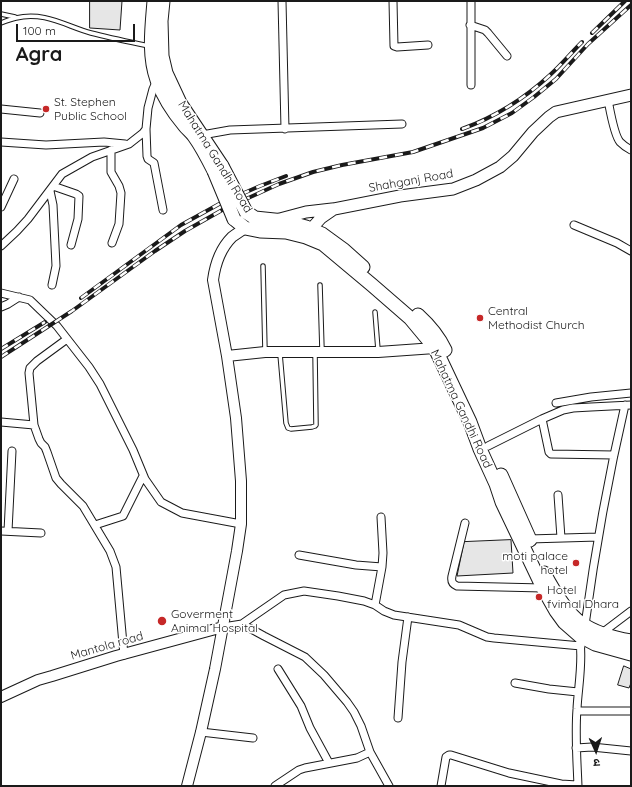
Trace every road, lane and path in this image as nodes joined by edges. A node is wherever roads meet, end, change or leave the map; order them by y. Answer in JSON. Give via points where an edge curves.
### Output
{"nodes":[{"id":1,"x":282,"y":1,"type":"edge"},
{"id":2,"x":393,"y":1,"type":"edge"},
{"id":3,"x":471,"y":1,"type":"edge"},
{"id":4,"x":155,"y":2,"type":"edge"},
{"id":5,"x":1,"y":14,"type":"edge"},
{"id":6,"x":16,"y":18,"type":"junction"},
{"id":7,"x":1,"y":23,"type":"edge"},
{"id":8,"x":470,"y":25,"type":"junction"},
{"id":9,"x":428,"y":45,"type":"dead end"},
{"id":10,"x":152,"y":47,"type":"junction"},
{"id":11,"x":507,"y":56,"type":"dead end"},
{"id":12,"x":157,"y":80,"type":"junction"},
{"id":13,"x":471,"y":85,"type":"dead end"},
{"id":14,"x":631,"y":95,"type":"edge"},
{"id":15,"x":608,"y":100,"type":"junction"},
{"id":16,"x":1,"y":109,"type":"edge"},
{"id":17,"x":40,"y":113,"type":"dead end"},
{"id":18,"x":402,"y":124,"type":"dead end"},
{"id":19,"x":146,"y":129,"type":"junction"},
{"id":20,"x":285,"y":129,"type":"junction"},
{"id":21,"x":202,"y":135,"type":"junction"},
{"id":22,"x":1,"y":142,"type":"edge"},
{"id":23,"x":130,"y":144,"type":"junction"},
{"id":24,"x":111,"y":150,"type":"junction"},
{"id":25,"x":631,"y":150,"type":"edge"},
{"id":26,"x":218,"y":168,"type":"junction"},
{"id":27,"x":14,"y":179,"type":"dead end"},
{"id":28,"x":52,"y":188,"type":"junction"},
{"id":29,"x":1,"y":208,"type":"edge"},
{"id":30,"x":334,"y":209,"type":"junction"},
{"id":31,"x":163,"y":210,"type":"dead end"},
{"id":32,"x":274,"y":220,"type":"junction"},
{"id":33,"x":574,"y":225,"type":"dead end"},
{"id":34,"x":245,"y":228,"type":"junction"},
{"id":35,"x":308,"y":233,"type":"junction"},
{"id":36,"x":329,"y":238,"type":"junction"},
{"id":37,"x":112,"y":243,"type":"dead end"},
{"id":38,"x":72,"y":245,"type":"dead end"},
{"id":39,"x":1,"y":246,"type":"edge"},
{"id":40,"x":631,"y":251,"type":"edge"},
{"id":41,"x":262,"y":266,"type":"dead end"},
{"id":42,"x":320,"y":285,"type":"dead end"},
{"id":43,"x":52,"y":286,"type":"dead end"},
{"id":44,"x":1,"y":293,"type":"edge"},
{"id":45,"x":19,"y":297,"type":"junction"},
{"id":46,"x":1,"y":307,"type":"edge"},
{"id":47,"x":375,"y":312,"type":"dead end"},
{"id":48,"x":67,"y":339,"type":"junction"},
{"id":49,"x":435,"y":348,"type":"junction"},
{"id":50,"x":265,"y":352,"type":"junction"},
{"id":51,"x":280,"y":352,"type":"junction"},
{"id":52,"x":318,"y":352,"type":"junction"},
{"id":53,"x":378,"y":352,"type":"junction"},
{"id":54,"x":227,"y":356,"type":"junction"},
{"id":55,"x":631,"y":393,"type":"edge"},
{"id":56,"x":603,"y":401,"type":"junction"},
{"id":57,"x":556,"y":403,"type":"dead end"},
{"id":58,"x":628,"y":405,"type":"edge"},
{"id":59,"x":542,"y":419,"type":"junction"},
{"id":60,"x":1,"y":422,"type":"edge"},
{"id":61,"x":34,"y":425,"type":"junction"},
{"id":62,"x":488,"y":446,"type":"junction"},
{"id":63,"x":12,"y":451,"type":"dead end"},
{"id":64,"x":614,"y":455,"type":"junction"},
{"id":65,"x":143,"y":476,"type":"junction"},
{"id":66,"x":558,"y":495,"type":"dead end"},
{"id":67,"x":381,"y":516,"type":"dead end"},
{"id":68,"x":465,"y":523,"type":"dead end"},
{"id":69,"x":241,"y":524,"type":"junction"},
{"id":70,"x":95,"y":526,"type":"junction"},
{"id":71,"x":5,"y":531,"type":"edge"},
{"id":72,"x":41,"y":533,"type":"dead end"},
{"id":73,"x":598,"y":537,"type":"junction"},
{"id":74,"x":561,"y":538,"type":"junction"},
{"id":75,"x":529,"y":539,"type":"junction"},
{"id":76,"x":299,"y":555,"type":"dead end"},
{"id":77,"x":382,"y":567,"type":"junction"},
{"id":78,"x":543,"y":588,"type":"junction"},
{"id":79,"x":375,"y":605,"type":"junction"},
{"id":80,"x":631,"y":611,"type":"edge"},
{"id":81,"x":408,"y":617,"type":"junction"},
{"id":82,"x":244,"y":622,"type":"junction"},
{"id":83,"x":223,"y":628,"type":"junction"},
{"id":84,"x":602,"y":633,"type":"junction"},
{"id":85,"x":582,"y":635,"type":"junction"},
{"id":86,"x":631,"y":641,"type":"edge"},
{"id":87,"x":631,"y":654,"type":"edge"},
{"id":88,"x":124,"y":655,"type":"junction"},
{"id":89,"x":278,"y":669,"type":"dead end"},
{"id":90,"x":515,"y":683,"type":"dead end"},
{"id":91,"x":578,"y":692,"type":"junction"},
{"id":92,"x":1,"y":696,"type":"edge"},
{"id":93,"x":577,"y":711,"type":"junction"},
{"id":94,"x":631,"y":711,"type":"edge"},
{"id":95,"x":398,"y":718,"type":"dead end"},
{"id":96,"x":201,"y":732,"type":"junction"},
{"id":97,"x":252,"y":738,"type":"dead end"},
{"id":98,"x":576,"y":748,"type":"junction"},
{"id":99,"x":631,"y":751,"type":"edge"},
{"id":100,"x":370,"y":752,"type":"junction"},
{"id":101,"x":329,"y":763,"type":"junction"},
{"id":102,"x":561,"y":785,"type":"edge"},
{"id":103,"x":187,"y":786,"type":"edge"},
{"id":104,"x":275,"y":786,"type":"edge"},
{"id":105,"x":389,"y":786,"type":"edge"},
{"id":106,"x":441,"y":786,"type":"edge"},
{"id":107,"x":578,"y":786,"type":"edge"}],
"edges":[{"from":1,"to":20,"type":"street"},
{"from":2,"to":9,"type":"street","via":[[394,46]]},
{"from":3,"to":8,"type":"street"},
{"from":4,"to":10,"type":"highway","name":"Mahatma Gandhi Road"},
{"from":4,"to":21,"type":"highway","name":"Mahatma Gandhi Road","via":[[161,21],[162,56],[166,73],[180,103]]},
{"from":5,"to":6,"type":"lane"},
{"from":6,"to":7,"type":"lane"},
{"from":6,"to":10,"type":"lane","via":[[42,17],[90,33]]},
{"from":8,"to":11,"type":"street","via":[[485,30]]},
{"from":8,"to":13,"type":"street"},
{"from":10,"to":12,"type":"highway","name":"Mahatma Gandhi Road"},
{"from":12,"to":19,"type":"street","via":[[148,108]]},
{"from":12,"to":26,"type":"highway","name":"Mahatma Gandhi Road","via":[[183,124]]},
{"from":14,"to":15,"type":"main road","name":"Shahganj Road"},
{"from":15,"to":25,"type":"street","via":[[618,139]]},
{"from":15,"to":30,"type":"main road","name":"Shahganj Road","via":[[556,112],[533,132],[513,156],[500,167],[476,180],[453,189]]},
{"from":16,"to":17,"type":"street"},
{"from":18,"to":20,"type":"street"},
{"from":19,"to":23,"type":"street"},
{"from":19,"to":31,"type":"street","via":[[147,156],[148,160],[154,163]]},
{"from":20,"to":21,"type":"street","via":[[230,130]]},
{"from":21,"to":26,"type":"highway","name":"Mahatma Gandhi Road"},
{"from":22,"to":23,"type":"street","via":[[46,145],[104,142]]},
{"from":23,"to":24,"type":"street"},
{"from":24,"to":28,"type":"street","via":[[92,157],[62,174]]},
{"from":24,"to":37,"type":"street","via":[[111,172],[121,193],[119,224]]},
{"from":26,"to":32,"type":"highway","name":"Mahatma Gandhi Road","bridge":true,"via":[[246,212],[255,218]]},
{"from":26,"to":34,"type":"highway","name":"Mahatma Gandhi Road","bridge":true,"via":[[234,219]]},
{"from":27,"to":29,"type":"street"},
{"from":28,"to":38,"type":"street","via":[[79,196],[78,219]]},
{"from":28,"to":39,"type":"street","via":[[28,219]]},
{"from":28,"to":43,"type":"street","via":[[56,266]]},
{"from":30,"to":32,"type":"main road","name":"Shahganj Road","via":[[306,212]]},
{"from":30,"to":35,"type":"main road","name":"Shahganj Road","via":[[321,218]]},
{"from":30,"to":36,"type":"main road","via":[[324,226]]},
{"from":32,"to":35,"type":"highway","name":"Mahatma Gandhi Road"},
{"from":33,"to":40,"type":"street"},
{"from":34,"to":35,"type":"highway","name":"Mahatma Gandhi Road"},
{"from":34,"to":54,"type":"street","via":[[229,241],[220,254],[214,272],[214,288]]},
{"from":35,"to":36,"type":"highway","name":"Mahatma Gandhi Road","via":[[322,234]]},
{"from":35,"to":49,"type":"highway","name":"Mahatma Gandhi Road","via":[[410,318]]},
{"from":36,"to":62,"type":"highway","name":"Mahatma Gandhi Road","via":[[422,320],[442,343]]},
{"from":41,"to":50,"type":"lane"},
{"from":42,"to":52,"type":"lane"},
{"from":44,"to":45,"type":"street"},
{"from":45,"to":46,"type":"street"},
{"from":45,"to":48,"type":"street","via":[[30,300]]},
{"from":47,"to":53,"type":"lane"},
{"from":48,"to":61,"type":"street","via":[[29,370]]},
{"from":48,"to":65,"type":"street","via":[[100,384]]},
{"from":49,"to":53,"type":"street"},
{"from":49,"to":78,"type":"highway","name":"Mahatma Gandhi Road","via":[[470,422],[502,502]]},
{"from":50,"to":51,"type":"street"},
{"from":50,"to":54,"type":"street"},
{"from":51,"to":52,"type":"street"},
{"from":51,"to":52,"type":"lane","via":[[286,423],[291,429],[316,425]]},
{"from":52,"to":53,"type":"street"},
{"from":54,"to":69,"type":"street","via":[[237,426]]},
{"from":55,"to":56,"type":"street"},
{"from":56,"to":57,"type":"street"},
{"from":56,"to":58,"type":"street"},
{"from":56,"to":59,"type":"street","via":[[566,409]]},
{"from":58,"to":64,"type":"street"},
{"from":59,"to":62,"type":"street"},
{"from":59,"to":64,"type":"street","via":[[551,454]]},
{"from":60,"to":61,"type":"street"},
{"from":61,"to":70,"type":"street","via":[[41,443],[45,446],[56,478],[83,506]]},
{"from":62,"to":75,"type":"highway","name":"Mahatma Gandhi Road"},
{"from":63,"to":71,"type":"street"},
{"from":64,"to":73,"type":"street"},
{"from":65,"to":69,"type":"street","via":[[161,502],[178,511]]},
{"from":65,"to":70,"type":"street","via":[[122,516]]},
{"from":66,"to":74,"type":"street"},
{"from":67,"to":77,"type":"street"},
{"from":68,"to":78,"type":"street","via":[[452,576],[453,584]]},
{"from":69,"to":83,"type":"street"},
{"from":70,"to":88,"type":"street","via":[[110,550],[116,567]]},
{"from":71,"to":72,"type":"street"},
{"from":73,"to":74,"type":"street"},
{"from":73,"to":85,"type":"street"},
{"from":74,"to":75,"type":"street"},
{"from":75,"to":85,"type":"highway","name":"Mahatma Gandhi Road","via":[[544,574],[567,609],[581,623]]},
{"from":76,"to":77,"type":"street"},
{"from":77,"to":79,"type":"street"},
{"from":78,"to":85,"type":"highway","name":"Mahatma Gandhi Road","via":[[564,622]]},
{"from":79,"to":81,"type":"street","via":[[394,615]]},
{"from":79,"to":82,"type":"street","via":[[304,591],[284,595]]},
{"from":80,"to":84,"type":"street"},
{"from":81,"to":85,"type":"street","via":[[459,625],[494,638]]},
{"from":81,"to":95,"type":"street"},
{"from":82,"to":83,"type":"street"},
{"from":82,"to":100,"type":"street","via":[[314,664],[354,712]]},
{"from":83,"to":88,"type":"street","name":"Mantola road"},
{"from":83,"to":96,"type":"street"},
{"from":84,"to":85,"type":"highway","name":"Mahatma Gandhi Road"},
{"from":84,"to":86,"type":"highway","name":"Mahatma Gandhi Road"},
{"from":85,"to":87,"type":"highway","name":"Mahatma Gandhi Road","via":[[595,644]]},
{"from":85,"to":91,"type":"street"},
{"from":88,"to":92,"type":"street","name":"Mantola road","via":[[38,680]]},
{"from":89,"to":101,"type":"street","via":[[301,706]]},
{"from":90,"to":91,"type":"street","via":[[549,690]]},
{"from":91,"to":93,"type":"street"},
{"from":93,"to":94,"type":"street"},
{"from":93,"to":98,"type":"street"},
{"from":96,"to":97,"type":"street"},
{"from":96,"to":103,"type":"street"},
{"from":98,"to":99,"type":"street"},
{"from":98,"to":107,"type":"street"},
{"from":100,"to":101,"type":"street","via":[[357,758]]},
{"from":100,"to":105,"type":"street"},
{"from":101,"to":104,"type":"street","via":[[299,770]]},
{"from":102,"to":106,"type":"street","via":[[509,773],[451,754],[446,757]]},
{"from":102,"to":107,"type":"street"}]}
